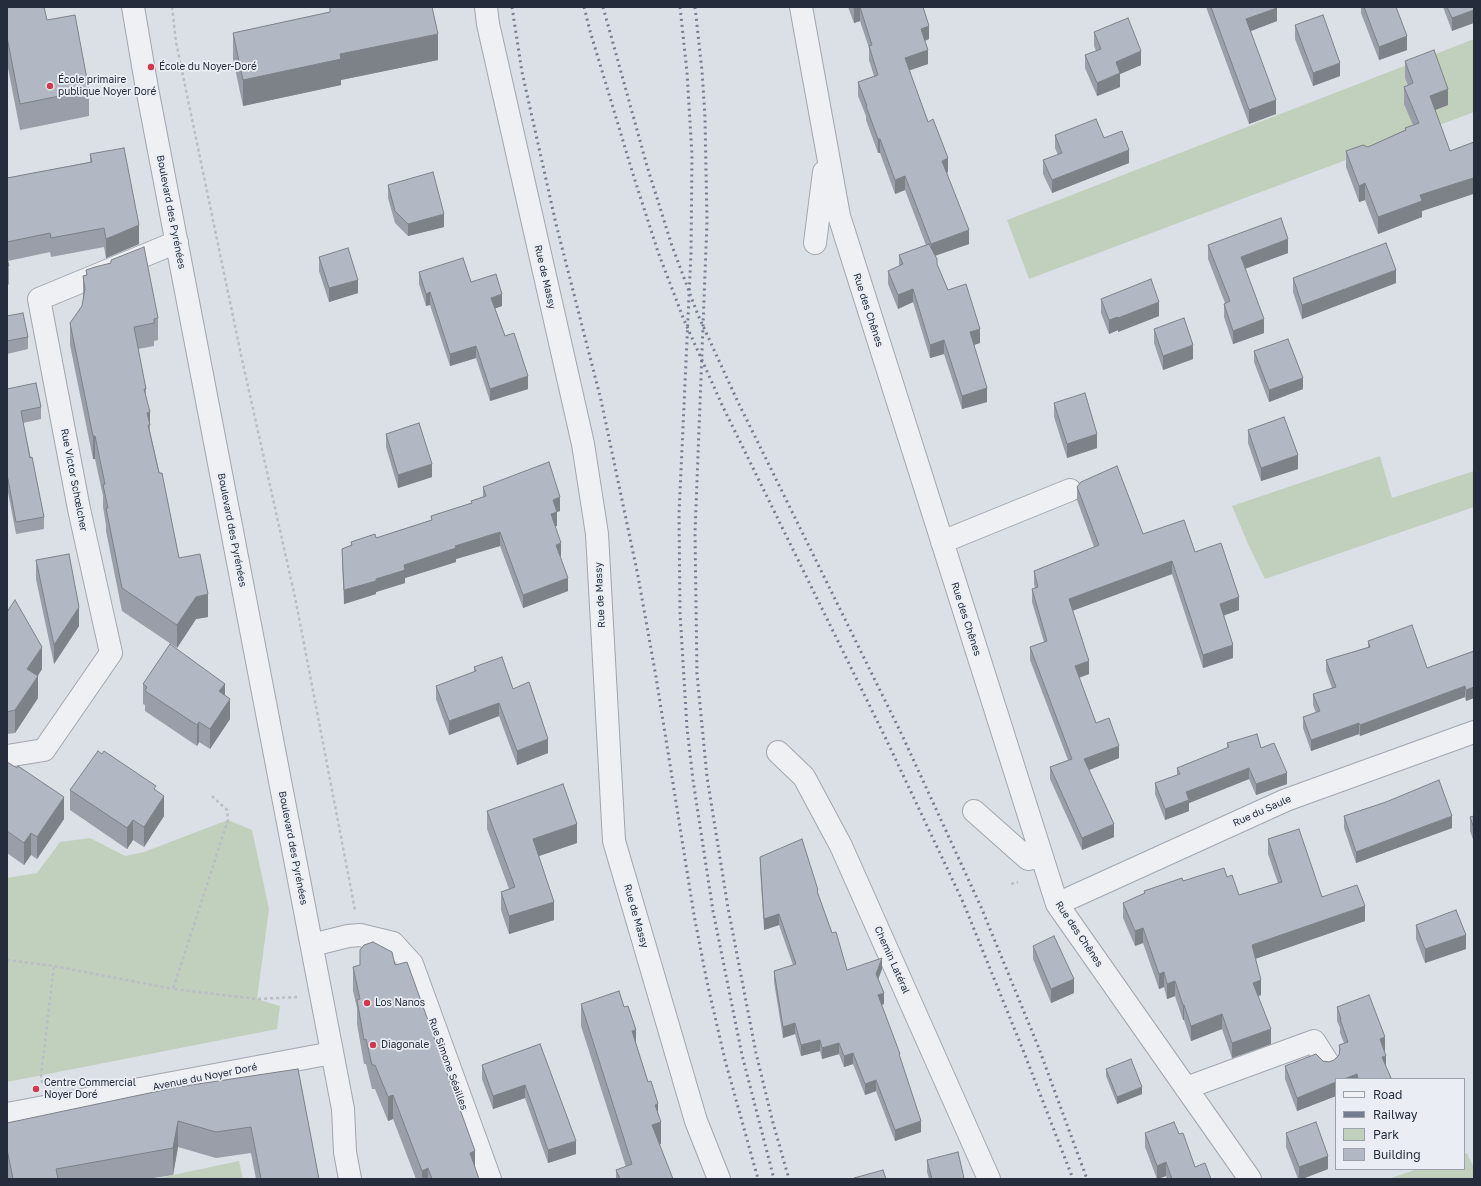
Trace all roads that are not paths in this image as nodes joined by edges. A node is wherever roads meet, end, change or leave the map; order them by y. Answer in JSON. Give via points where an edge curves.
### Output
{"nodes":[{"id":1,"x":133,"y":7,"type":"edge"},
{"id":2,"x":486,"y":7,"type":"edge"},
{"id":3,"x":801,"y":7,"type":"edge"},
{"id":4,"x":827,"y":152,"type":"junction"},
{"id":5,"x":177,"y":242,"type":"junction"},
{"id":6,"x":815,"y":243,"type":"dead end"},
{"id":7,"x":1070,"y":490,"type":"dead end"},
{"id":8,"x":942,"y":542,"type":"junction"},
{"id":9,"x":1474,"y":732,"type":"edge"},
{"id":10,"x":778,"y":752,"type":"dead end"},
{"id":11,"x":7,"y":756,"type":"edge"},
{"id":12,"x":974,"y":811,"type":"dead end"},
{"id":13,"x":1042,"y":856,"type":"junction"},
{"id":14,"x":1056,"y":904,"type":"junction"},
{"id":15,"x":312,"y":945,"type":"junction"},
{"id":16,"x":332,"y":1053,"type":"junction"},
{"id":17,"x":1328,"y":1063,"type":"edge"},
{"id":18,"x":1186,"y":1088,"type":"junction"},
{"id":19,"x":7,"y":1114,"type":"edge"},
{"id":20,"x":350,"y":1179,"type":"edge"},
{"id":21,"x":490,"y":1179,"type":"edge"},
{"id":22,"x":719,"y":1179,"type":"edge"},
{"id":23,"x":989,"y":1179,"type":"edge"},
{"id":24,"x":1250,"y":1179,"type":"edge"}],
"edges":[{"from":1,"to":5,"type":"street","name":"Boulevard des Pyrénées"},
{"from":2,"to":22,"type":"street","name":"Rue de Massy","via":[[583,444],[596,534],[614,841],[696,1121]]},
{"from":3,"to":4,"type":"street","name":"Rue des Chênes"},
{"from":4,"to":6,"type":"street"},
{"from":4,"to":8,"type":"street","name":"Rue des Chênes","via":[[839,216]]},
{"from":5,"to":11,"type":"street","name":"Rue Victor Schœlcher","via":[[39,299],[79,509],[111,653],[44,750]]},
{"from":5,"to":15,"type":"street","name":"Boulevard des Pyrénées"},
{"from":7,"to":8,"type":"street"},
{"from":8,"to":13,"type":"street","name":"Rue des Chênes"},
{"from":9,"to":14,"type":"street","name":"Rue du Saule","via":[[1286,800]]},
{"from":10,"to":23,"type":"street","name":"Chemin Latéral","via":[[804,777],[841,846]]},
{"from":12,"to":13,"type":"street","via":[[1028,859]]},
{"from":13,"to":14,"type":"street","name":"Rue des Chênes"},
{"from":14,"to":18,"type":"street","name":"Rue des Chênes"},
{"from":15,"to":16,"type":"street","name":"Boulevard des Pyrénées"},
{"from":15,"to":21,"type":"street","name":"Rue Simone Séailles","via":[[360,935],[393,943],[412,964]]},
{"from":16,"to":19,"type":"street","name":"Avenue du Noyer Doré"},
{"from":16,"to":20,"type":"street","name":"Boulevard des Pyrénées","via":[[343,1109],[345,1152]]},
{"from":17,"to":18,"type":"street","via":[[1314,1041]]},
{"from":18,"to":24,"type":"street","name":"Rue des Chênes"}]}
